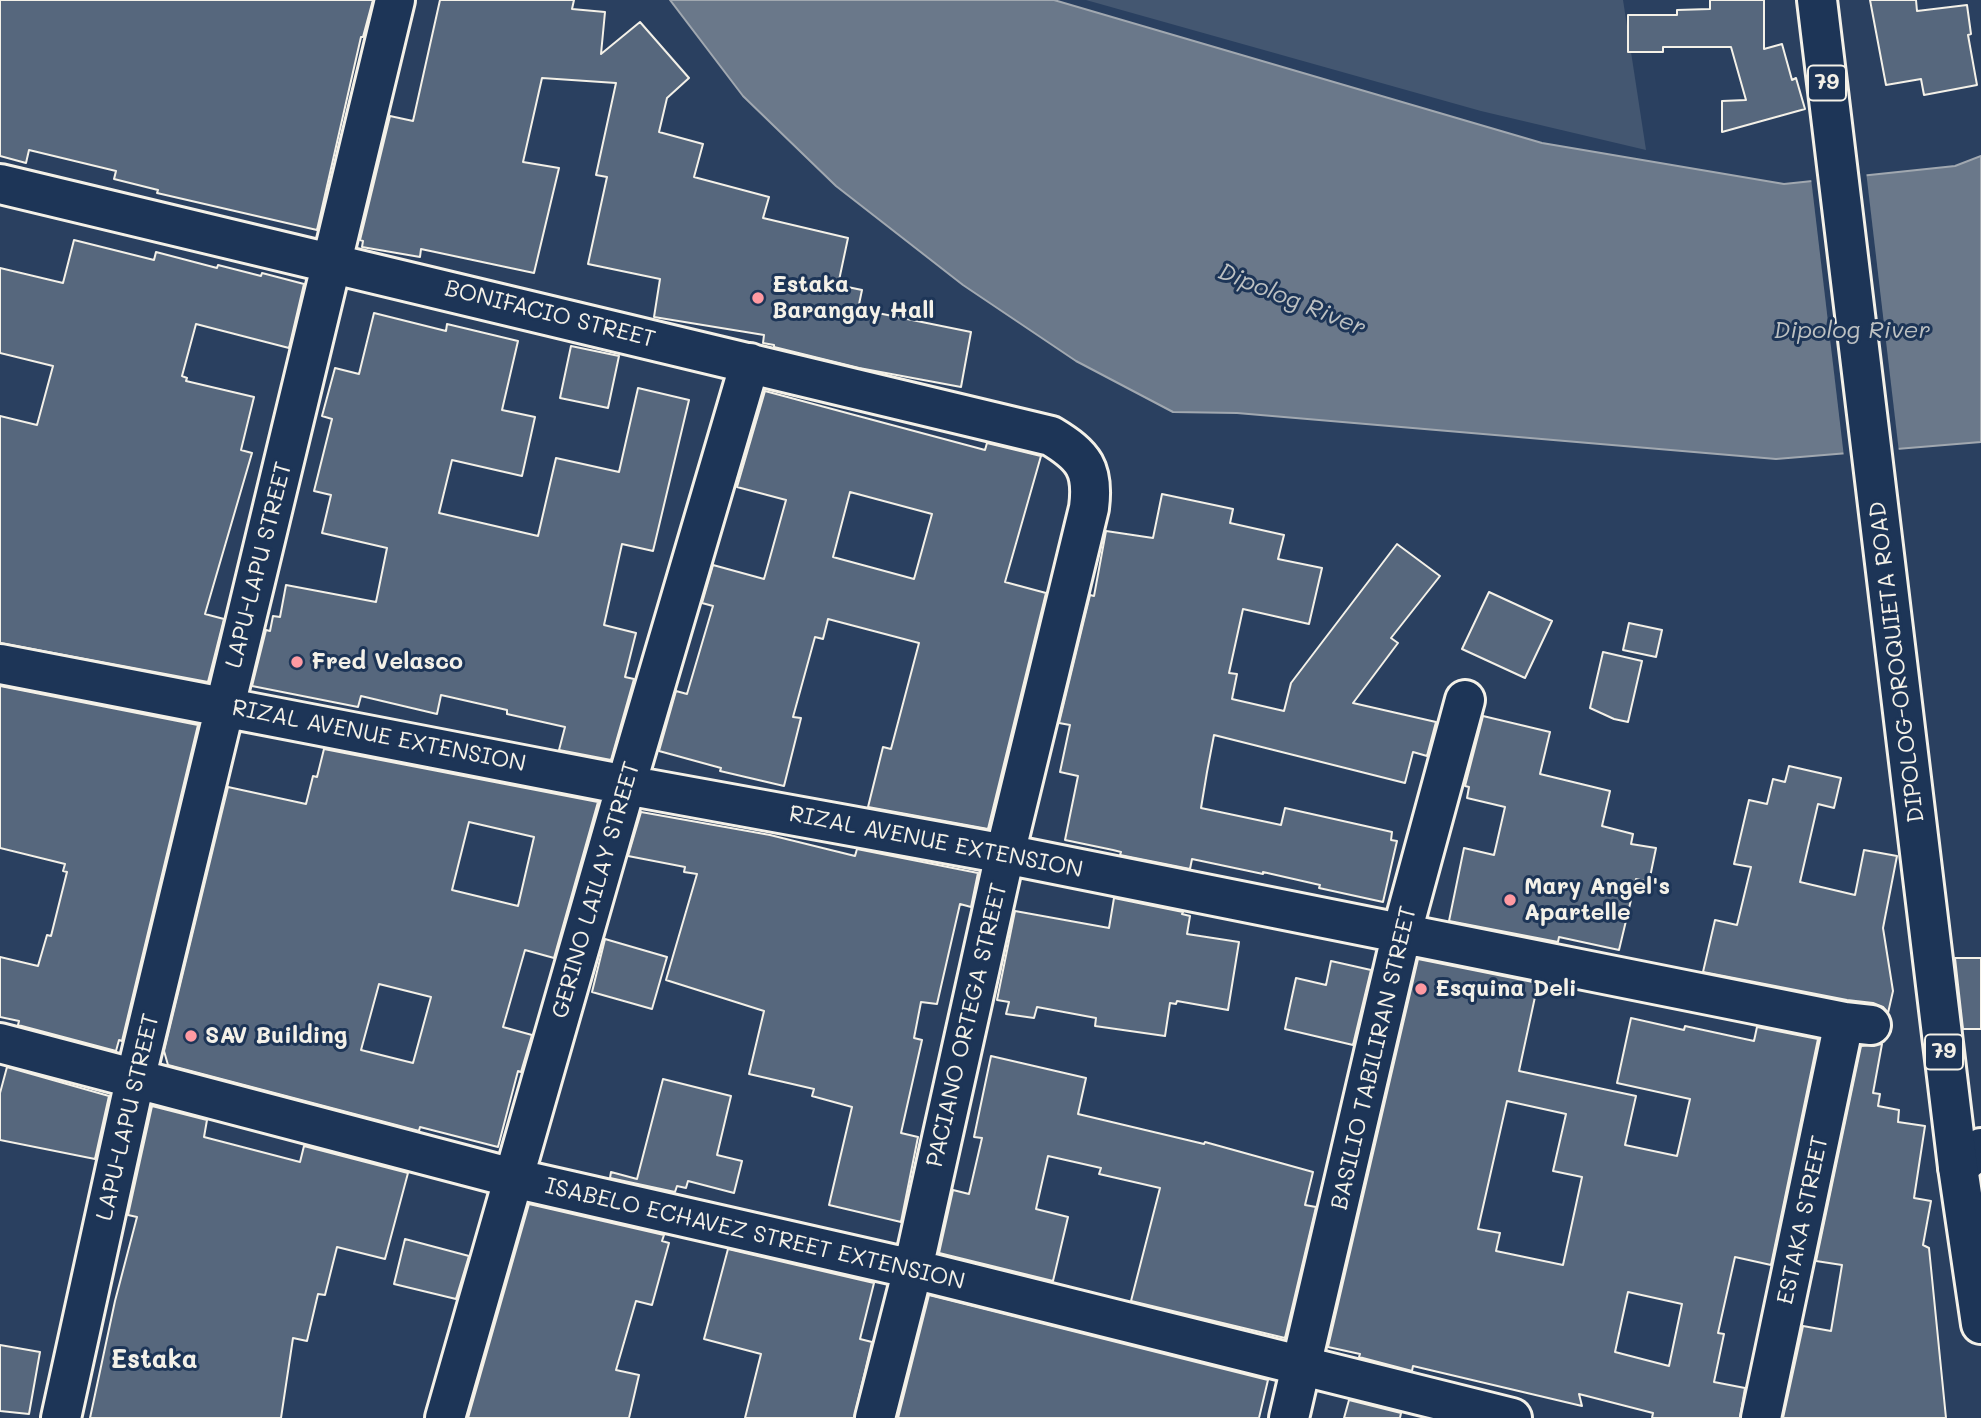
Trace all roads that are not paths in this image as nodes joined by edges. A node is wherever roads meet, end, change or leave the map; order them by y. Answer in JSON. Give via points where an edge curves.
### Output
{"nodes":[{"id":1,"x":395,"y":0,"type":"edge"},
{"id":2,"x":1817,"y":0,"type":"edge"},
{"id":3,"x":0,"y":184,"type":"edge"},
{"id":4,"x":332,"y":262,"type":"junction"},
{"id":5,"x":750,"y":363,"type":"junction"},
{"id":6,"x":1088,"y":469,"type":"joint"},
{"id":7,"x":0,"y":664,"type":"edge"},
{"id":8,"x":1465,"y":700,"type":"dead end"},
{"id":9,"x":225,"y":706,"type":"junction"},
{"id":10,"x":626,"y":785,"type":"junction"},
{"id":11,"x":1005,"y":854,"type":"junction"},
{"id":12,"x":1402,"y":932,"type":"junction"},
{"id":13,"x":1858,"y":1024,"type":"joint"},
{"id":14,"x":0,"y":1043,"type":"edge"},
{"id":15,"x":135,"y":1080,"type":"junction"},
{"id":16,"x":1970,"y":1157,"type":"edge"},
{"id":17,"x":513,"y":1178,"type":"junction"},
{"id":18,"x":913,"y":1269,"type":"junction"},
{"id":19,"x":1981,"y":1324,"type":"edge"},
{"id":20,"x":1302,"y":1367,"type":"junction"},
{"id":21,"x":61,"y":1418,"type":"edge"},
{"id":22,"x":445,"y":1418,"type":"edge"},
{"id":23,"x":875,"y":1418,"type":"edge"},
{"id":24,"x":1289,"y":1418,"type":"edge"},
{"id":25,"x":1513,"y":1418,"type":"edge"},
{"id":26,"x":1761,"y":1418,"type":"edge"}],
"edges":[{"from":1,"to":4,"type":"main road","name":"LAPU-LAPU STREET"},
{"from":2,"to":16,"type":"main road","name":"DIPOLOG-OROQUIETA ROAD","number":"79","via":[[1910,779]]},
{"from":3,"to":4,"type":"main road","name":"BONIFACIO STREET"},
{"from":4,"to":5,"type":"main road","name":"BONIFACIO STREET"},
{"from":4,"to":9,"type":"main road","name":"LAPU-LAPU STREET"},
{"from":5,"to":6,"type":"main road","name":"BONIFACIO STREET","via":[[1051,436],[1072,449]]},
{"from":5,"to":10,"type":"main road","name":"GERINO LAILAY STREET"},
{"from":6,"to":11,"type":"main road","name":"PACIANO ORTEGA STREET","via":[[1089,508]]},
{"from":7,"to":9,"type":"main road","name":"RIZAL AVENUE EXTENSION"},
{"from":8,"to":12,"type":"main road","name":"BASILIO TABILIRAN STREET"},
{"from":9,"to":10,"type":"main road","name":"RIZAL AVENUE EXTENSION"},
{"from":9,"to":15,"type":"main road","name":"LAPU-LAPU STREET"},
{"from":10,"to":11,"type":"main road","name":"RIZAL AVENUE EXTENSION"},
{"from":10,"to":17,"type":"main road","name":"GERINO LAILAY STREET"},
{"from":11,"to":12,"type":"main road","name":"RIZAL AVENUE EXTENSION"},
{"from":11,"to":18,"type":"main road","name":"PACIANO ORTEGA STREET"},
{"from":12,"to":13,"type":"main road","name":"RIZAL AVENUE EXTENSION"},
{"from":12,"to":20,"type":"main road","name":"BASILIO TABILIRAN STREET"},
{"from":13,"to":26,"type":"main road","name":"ESTAKA STREET"},
{"from":14,"to":15,"type":"main road","name":"ISABELO ECHAVEZ STREET EXTENSION"},
{"from":15,"to":17,"type":"main road","name":"ISABELO ECHAVEZ STREET EXTENSION"},
{"from":15,"to":21,"type":"main road","name":"LAPU-LAPU STREET"},
{"from":16,"to":19,"type":"main road","name":"DIPOLOG-OROQUIETA ROAD","number":"79"},
{"from":17,"to":18,"type":"main road","name":"ISABELO ECHAVEZ STREET EXTENSION"},
{"from":17,"to":22,"type":"main road","name":"GERINO LAILAY STREET"},
{"from":18,"to":20,"type":"main road","name":"ISABELO ECHAVEZ STREET EXTENSION"},
{"from":18,"to":23,"type":"main road","name":"PACIANO ORTEGA STREET"},
{"from":20,"to":24,"type":"main road","name":"BASILIO TABILIRAN STREET"},
{"from":20,"to":25,"type":"main road","name":"ISABELO ECHAVEZ STREET EXTENSION"}]}
